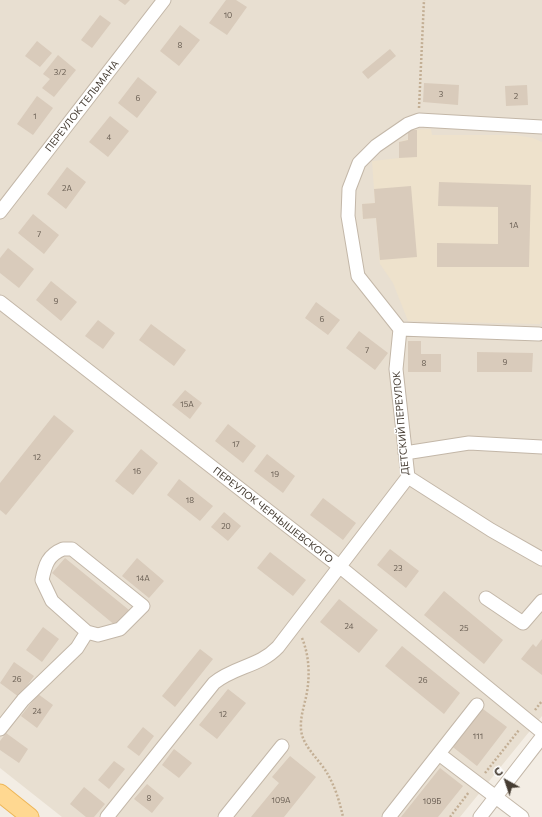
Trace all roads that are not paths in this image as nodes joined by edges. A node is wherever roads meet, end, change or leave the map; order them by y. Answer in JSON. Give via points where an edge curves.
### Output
{"nodes":[{"id":1,"x":164,"y":0,"type":"edge"},
{"id":2,"x":542,"y":127,"type":"edge"},
{"id":3,"x":0,"y":212,"type":"edge"},
{"id":4,"x":0,"y":302,"type":"edge"},
{"id":5,"x":400,"y":329,"type":"junction"},
{"id":6,"x":539,"y":334,"type":"dead end"},
{"id":7,"x":542,"y":447,"type":"edge"},
{"id":8,"x":405,"y":453,"type":"junction"},
{"id":9,"x":408,"y":477,"type":"junction"},
{"id":10,"x":542,"y":559,"type":"edge"},
{"id":11,"x":339,"y":566,"type":"junction"},
{"id":12,"x":486,"y":598,"type":"dead end"},
{"id":13,"x":542,"y":601,"type":"edge"},
{"id":14,"x":87,"y":632,"type":"junction"},
{"id":15,"x":477,"y":706,"type":"dead end"},
{"id":16,"x":0,"y":729,"type":"edge"},
{"id":17,"x":542,"y":732,"type":"edge"},
{"id":18,"x":542,"y":737,"type":"edge"},
{"id":19,"x":282,"y":746,"type":"dead end"},
{"id":20,"x":439,"y":754,"type":"junction"},
{"id":21,"x":0,"y":793,"type":"edge"},
{"id":22,"x":496,"y":796,"type":"junction"},
{"id":23,"x":30,"y":817,"type":"edge"},
{"id":24,"x":107,"y":817,"type":"edge"},
{"id":25,"x":225,"y":817,"type":"edge"},
{"id":26,"x":389,"y":817,"type":"edge"},
{"id":27,"x":480,"y":817,"type":"edge"},
{"id":28,"x":522,"y":817,"type":"edge"}],
"edges":[{"from":1,"to":3,"type":"street","name":"ПЕРЕУЛОК ТЕЛЬМАНА"},
{"from":2,"to":5,"type":"street","via":[[419,120],[408,124],[376,146],[359,163],[349,189],[348,216],[358,276]]},
{"from":4,"to":11,"type":"street","name":"ПЕРЕУЛОК ЧЕРНЫШЕВСКОГО"},
{"from":5,"to":6,"type":"street"},
{"from":5,"to":8,"type":"street","name":"ДЕТСКИЙ ПЕРЕУЛОК","via":[[396,369]]},
{"from":7,"to":8,"type":"street","via":[[469,443]]},
{"from":8,"to":9,"type":"street","name":"ДЕТСКИЙ ПЕРЕУЛОК"},
{"from":9,"to":10,"type":"street","via":[[490,530]]},
{"from":9,"to":11,"type":"street","name":"ДЕТСКИЙ ПЕРЕУЛОК"},
{"from":11,"to":17,"type":"street","name":"ПЕРЕУЛОК ЧЕРНЫШЕВСКОГО"},
{"from":11,"to":24,"type":"street","name":"ДЕТСКИЙ ПЕРЕУЛОК","via":[[268,658],[224,675],[214,683]]},
{"from":12,"to":13,"type":"street","via":[[523,623]]},
{"from":14,"to":14,"type":"street","via":[[98,635],[120,630],[143,606],[72,549],[63,549],[48,559],[42,580],[52,602]]},
{"from":14,"to":16,"type":"street","via":[[77,648],[23,700]]},
{"from":15,"to":20,"type":"street"},
{"from":18,"to":22,"type":"street"},
{"from":19,"to":25,"type":"street"},
{"from":20,"to":22,"type":"street"},
{"from":20,"to":26,"type":"street"},
{"from":21,"to":23,"type":"main road"},
{"from":22,"to":27,"type":"street"},
{"from":22,"to":28,"type":"street"}]}
